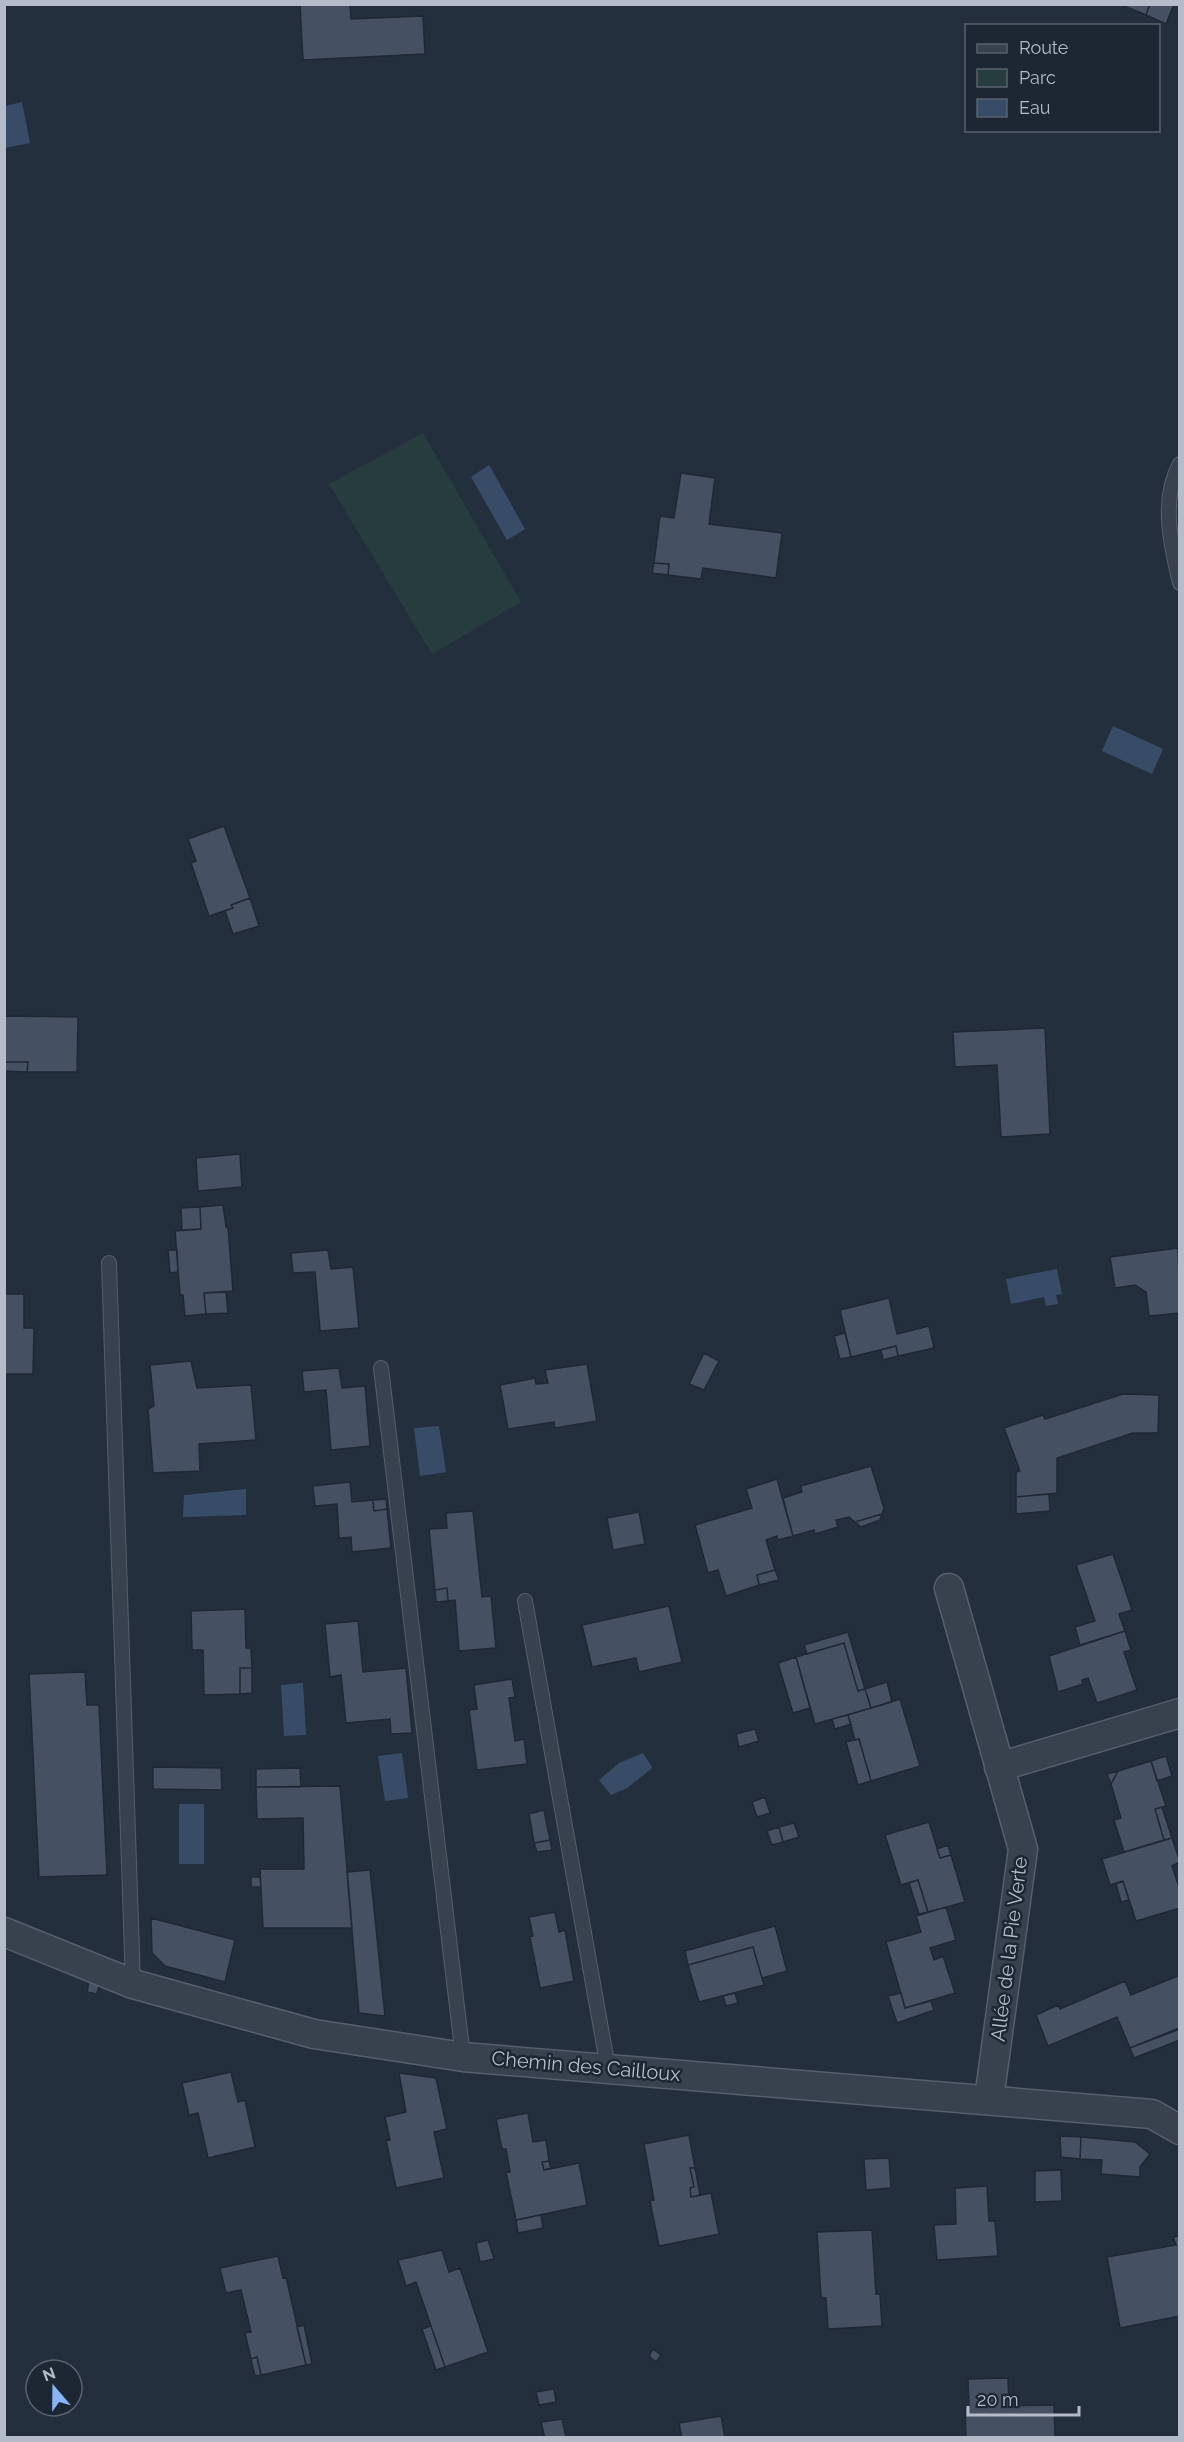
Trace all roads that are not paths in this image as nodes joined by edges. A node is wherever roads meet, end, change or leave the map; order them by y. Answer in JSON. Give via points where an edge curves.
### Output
{"nodes":[{"id":1,"x":1179,"y":464,"type":"edge"},
{"id":2,"x":1179,"y":583,"type":"edge"},
{"id":3,"x":109,"y":1263,"type":"dead end"},
{"id":4,"x":381,"y":1368,"type":"dead end"},
{"id":5,"x":949,"y":1588,"type":"dead end"},
{"id":6,"x":525,"y":1601,"type":"dead end"},
{"id":7,"x":1179,"y":1713,"type":"edge"},
{"id":8,"x":999,"y":1767,"type":"junction"},
{"id":9,"x":4,"y":1932,"type":"edge"},
{"id":10,"x":133,"y":1984,"type":"junction"},
{"id":11,"x":464,"y":2057,"type":"junction"},
{"id":12,"x":608,"y":2068,"type":"junction"},
{"id":13,"x":989,"y":2099,"type":"junction"},
{"id":14,"x":1179,"y":2130,"type":"edge"}],
"edges":[{"from":1,"to":2,"type":"lane","via":[[1173,476],[1168,531]]},
{"from":3,"to":10,"type":"lane"},
{"from":4,"to":11,"type":"lane"},
{"from":5,"to":8,"type":"street","name":"Allée de la Pie Verte"},
{"from":6,"to":12,"type":"lane"},
{"from":7,"to":8,"type":"street"},
{"from":8,"to":13,"type":"street","name":"Allée de la Pie Verte","via":[[1023,1849]]},
{"from":9,"to":10,"type":"street","name":"Chemin des Cailloux"},
{"from":10,"to":11,"type":"street","name":"Chemin des Cailloux","via":[[314,2034]]},
{"from":11,"to":12,"type":"street","name":"Chemin des Cailloux"},
{"from":12,"to":13,"type":"street","name":"Chemin des Cailloux"},
{"from":13,"to":14,"type":"street","name":"Chemin des Cailloux","via":[[1152,2115]]}]}
